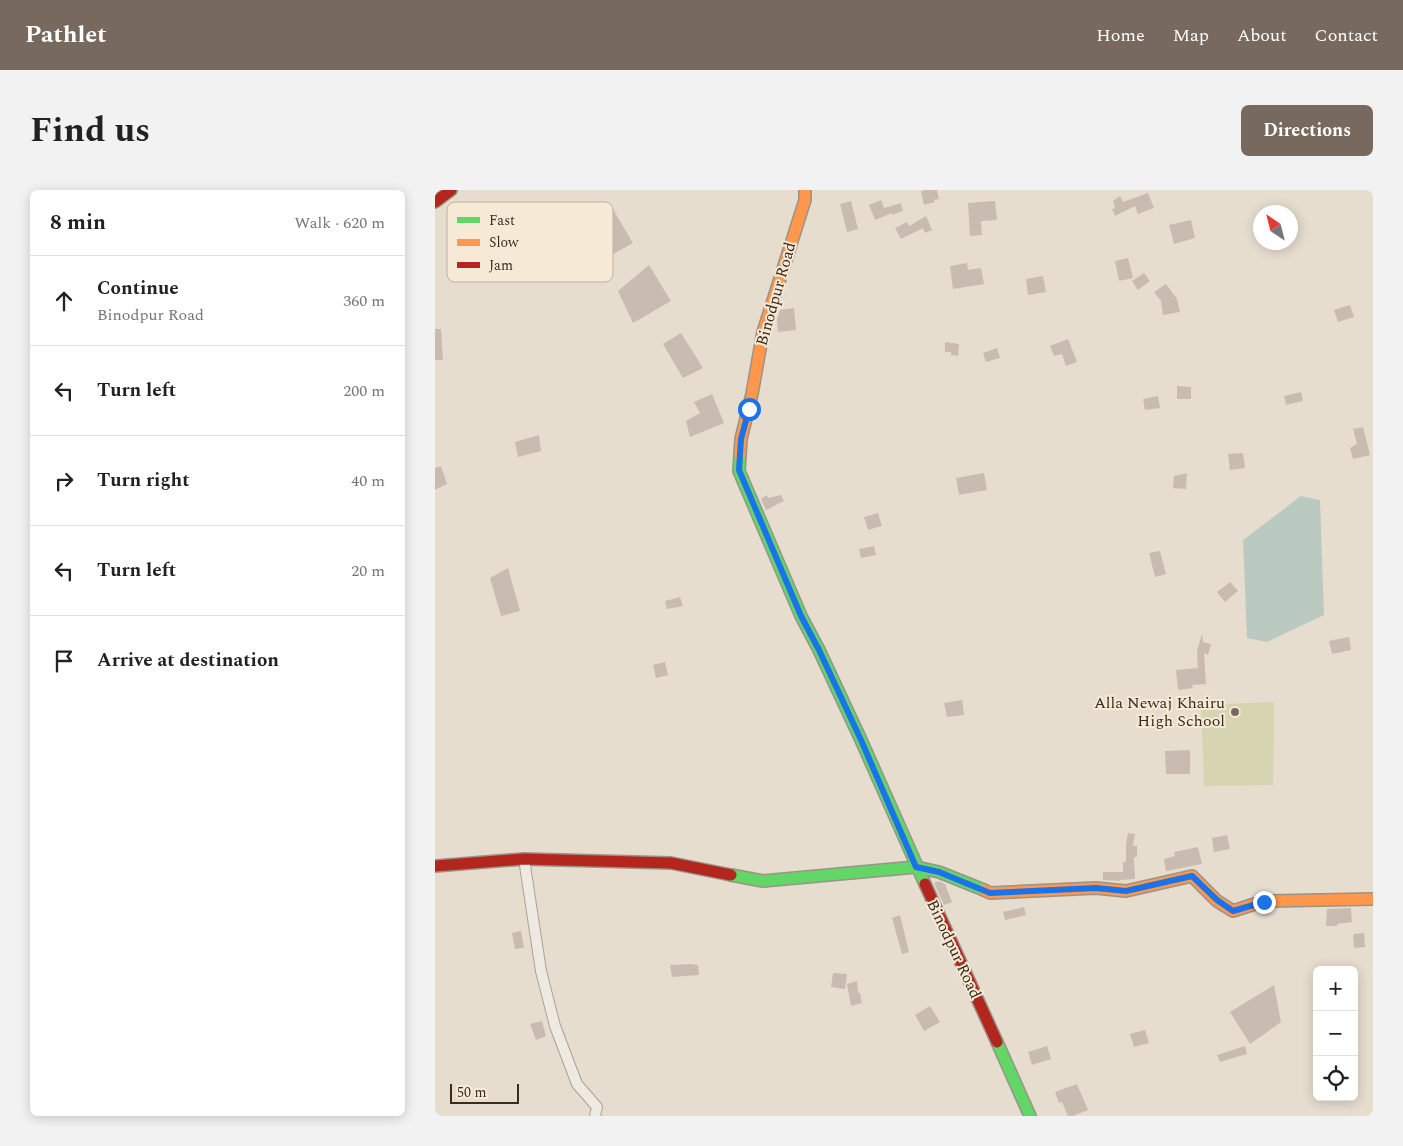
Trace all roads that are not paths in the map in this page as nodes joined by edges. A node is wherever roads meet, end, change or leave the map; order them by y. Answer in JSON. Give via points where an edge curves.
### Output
{"nodes":[{"id":1,"x":451,"y":190,"type":"edge"},
{"id":2,"x":805,"y":190,"type":"edge"},
{"id":3,"x":435,"y":202,"type":"edge"},
{"id":4,"x":524,"y":859,"type":"junction"},
{"id":5,"x":435,"y":866,"type":"edge"},
{"id":6,"x":916,"y":867,"type":"junction"},
{"id":7,"x":1373,"y":900,"type":"edge"},
{"id":8,"x":595,"y":1116,"type":"edge"},
{"id":9,"x":1030,"y":1116,"type":"edge"}],
"edges":[{"from":1,"to":3,"type":"street"},
{"from":2,"to":6,"type":"street","name":"Binodpur Road","via":[[805,200],[763,332],[741,439],[739,470],[801,616],[861,740]]},
{"from":4,"to":5,"type":"street"},
{"from":4,"to":6,"type":"street","via":[[671,863],[763,881]]},
{"from":4,"to":8,"type":"street","via":[[541,971],[555,1026],[577,1084],[597,1107]]},
{"from":6,"to":7,"type":"street","via":[[939,872],[990,893],[1096,888],[1126,891],[1192,876],[1233,911],[1264,902]]},
{"from":6,"to":9,"type":"street","name":"Binodpur Road"}]}
